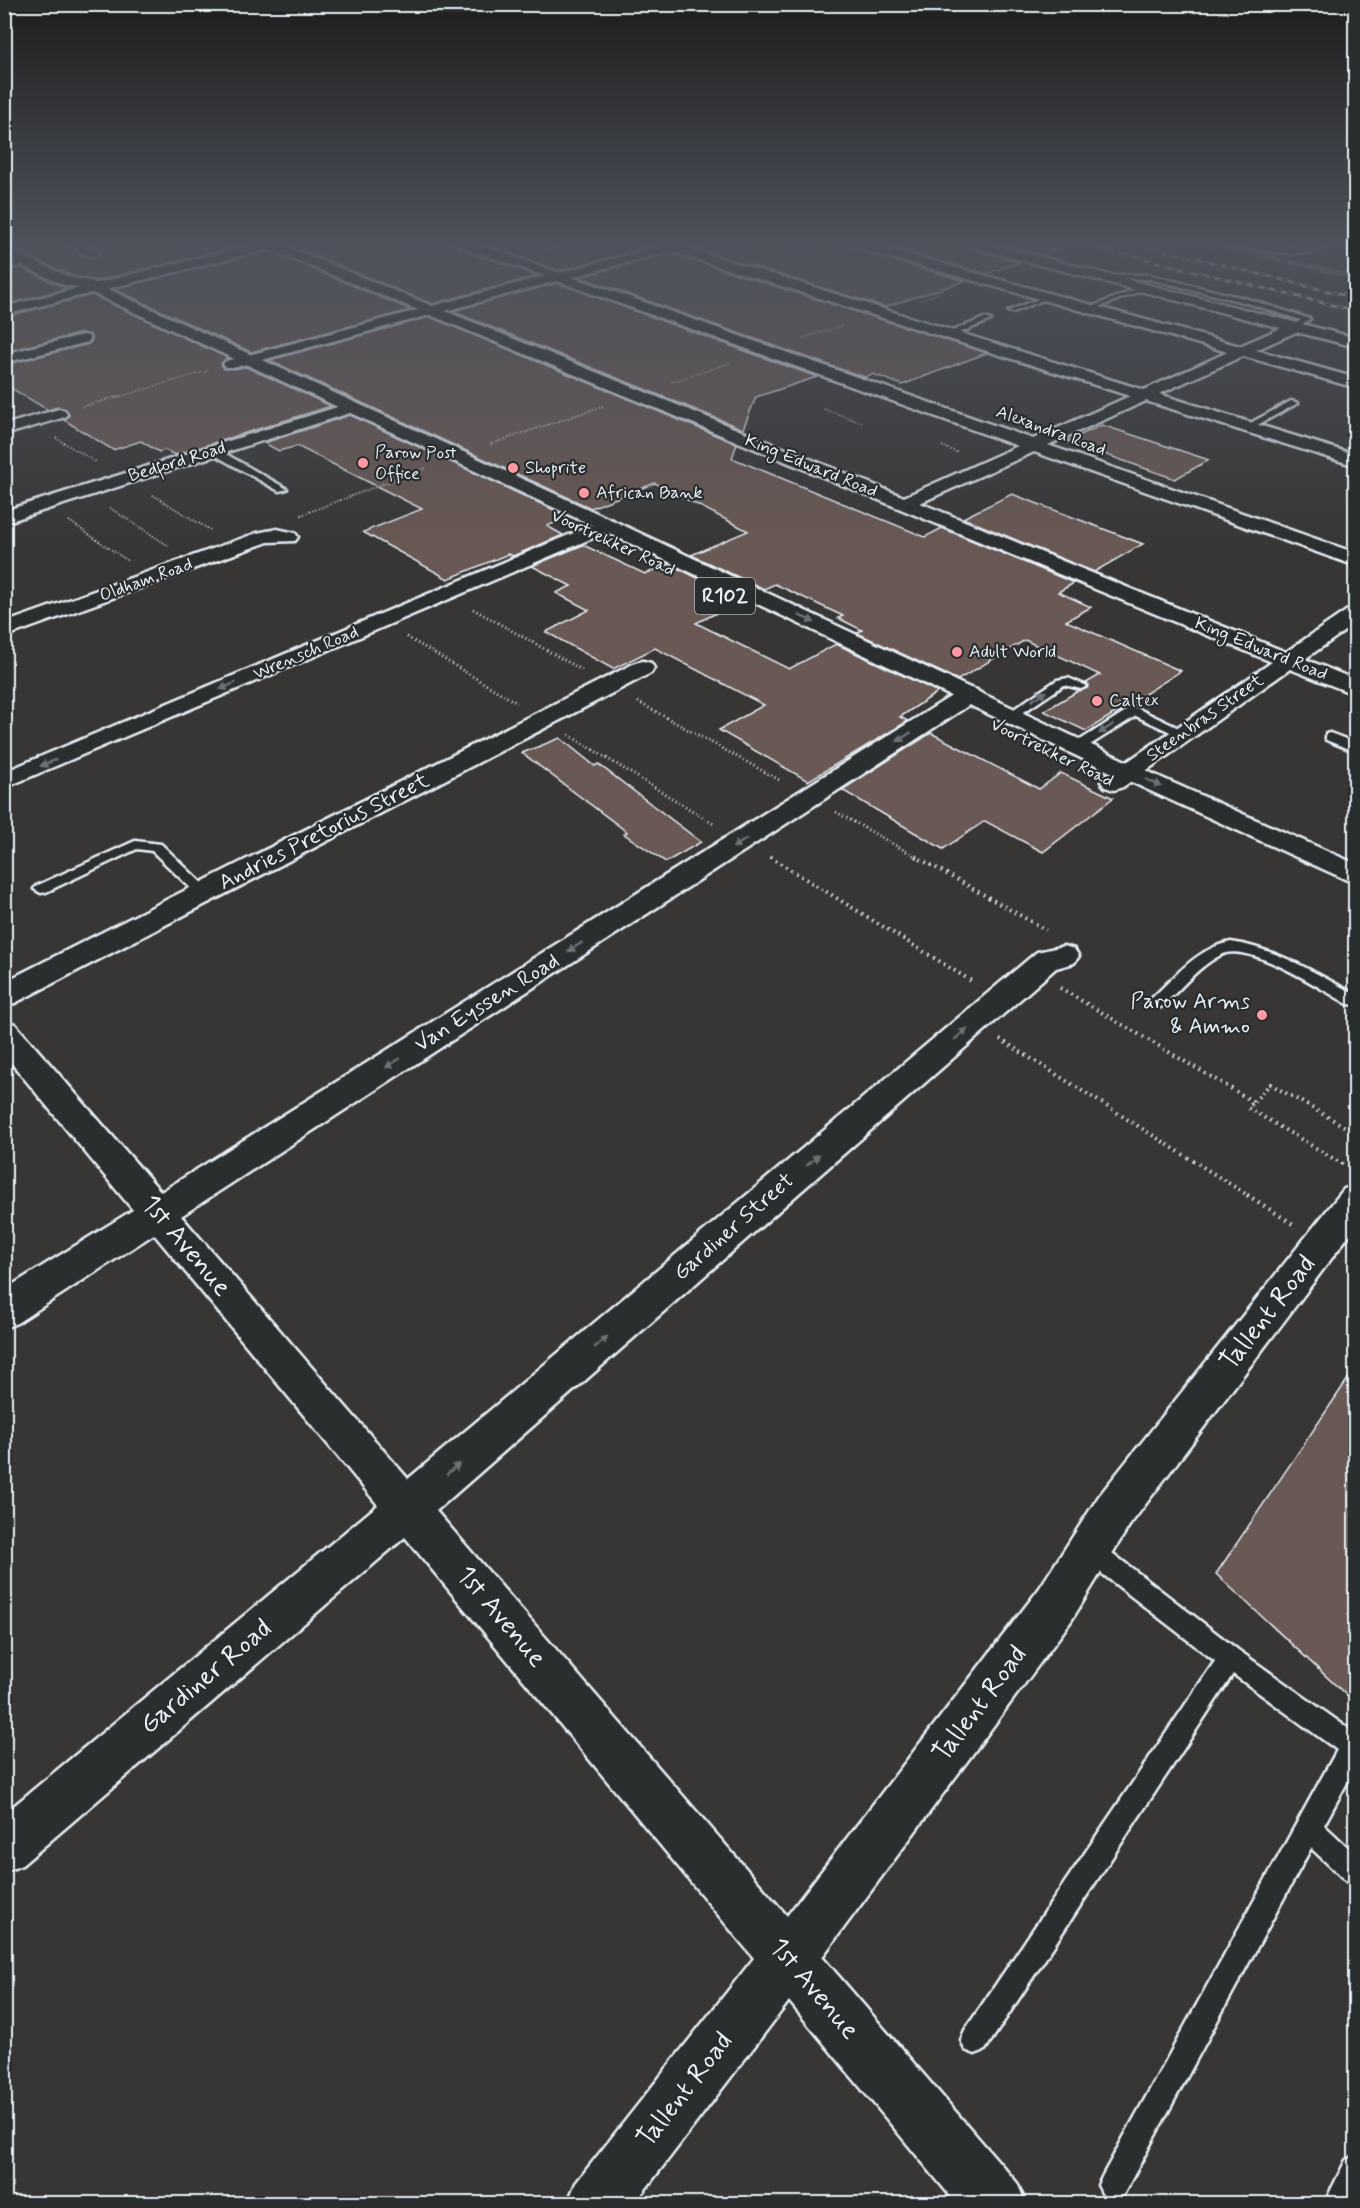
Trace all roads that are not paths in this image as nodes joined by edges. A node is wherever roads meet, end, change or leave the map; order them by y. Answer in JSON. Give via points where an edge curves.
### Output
{"nodes":[{"id":1,"x":55,"y":346,"type":"edge"},
{"id":2,"x":204,"y":346,"type":"edge"},
{"id":3,"x":298,"y":346,"type":"edge"},
{"id":4,"x":521,"y":346,"type":"edge"},
{"id":5,"x":752,"y":346,"type":"edge"},
{"id":6,"x":988,"y":346,"type":"edge"},
{"id":7,"x":1225,"y":346,"type":"edge"},
{"id":8,"x":1254,"y":346,"type":"edge"},
{"id":9,"x":1243,"y":351,"type":"junction"},
{"id":10,"x":4,"y":359,"type":"edge"},
{"id":11,"x":238,"y":362,"type":"junction"},
{"id":12,"x":1356,"y":383,"type":"edge"},
{"id":13,"x":1145,"y":395,"type":"junction"},
{"id":14,"x":1294,"y":403,"type":"dead end"},
{"id":15,"x":342,"y":410,"type":"junction"},
{"id":16,"x":66,"y":412,"type":"road end"},
{"id":17,"x":1247,"y":427,"type":"junction"},
{"id":18,"x":4,"y":430,"type":"edge"},
{"id":19,"x":1033,"y":445,"type":"junction"},
{"id":20,"x":214,"y":451,"type":"junction"},
{"id":21,"x":1356,"y":461,"type":"edge"},
{"id":22,"x":282,"y":489,"type":"dead end"},
{"id":23,"x":904,"y":504,"type":"junction"},
{"id":24,"x":8,"y":516,"type":"edge"},
{"id":25,"x":599,"y":529,"type":"junction"},
{"id":26,"x":288,"y":537,"type":"dead end"},
{"id":27,"x":1356,"y":560,"type":"edge"},
{"id":28,"x":1356,"y":613,"type":"edge"},
{"id":29,"x":4,"y":631,"type":"edge"},
{"id":30,"x":1288,"y":660,"type":"junction"},
{"id":31,"x":643,"y":668,"type":"dead end"},
{"id":32,"x":1081,"y":686,"type":"dead end"},
{"id":33,"x":1356,"y":688,"type":"edge"},
{"id":34,"x":961,"y":700,"type":"junction"},
{"id":35,"x":1011,"y":715,"type":"junction"},
{"id":36,"x":1183,"y":733,"type":"junction"},
{"id":37,"x":1330,"y":737,"type":"dead end"},
{"id":38,"x":1078,"y":747,"type":"junction"},
{"id":39,"x":1356,"y":748,"type":"edge"},
{"id":40,"x":1121,"y":777,"type":"junction"},
{"id":41,"x":4,"y":781,"type":"edge"},
{"id":42,"x":1356,"y":874,"type":"edge"},
{"id":43,"x":41,"y":889,"type":"dead end"},
{"id":44,"x":204,"y":893,"type":"junction"},
{"id":45,"x":1356,"y":895,"type":"edge"},
{"id":46,"x":1057,"y":944,"type":"road end"},
{"id":47,"x":4,"y":995,"type":"edge"},
{"id":48,"x":1353,"y":1000,"type":"dead end"},
{"id":49,"x":1156,"y":1003,"type":"dead end"},
{"id":50,"x":4,"y":1032,"type":"edge"},
{"id":51,"x":1339,"y":1208,"type":"edge"},
{"id":52,"x":158,"y":1213,"type":"junction"},
{"id":53,"x":4,"y":1311,"type":"edge"},
{"id":54,"x":408,"y":1507,"type":"junction"},
{"id":55,"x":1091,"y":1551,"type":"junction"},
{"id":56,"x":1230,"y":1658,"type":"junction"},
{"id":57,"x":1354,"y":1748,"type":"edge"},
{"id":58,"x":1308,"y":1827,"type":"junction"},
{"id":59,"x":4,"y":1847,"type":"edge"},
{"id":60,"x":1356,"y":1873,"type":"edge"},
{"id":61,"x":788,"y":1958,"type":"junction"},
{"id":62,"x":975,"y":2040,"type":"dead end"},
{"id":63,"x":1356,"y":2170,"type":"edge"},
{"id":64,"x":1113,"y":2185,"type":"dead end"},
{"id":65,"x":597,"y":2204,"type":"edge"},
{"id":66,"x":996,"y":2204,"type":"edge"},
{"id":67,"x":1340,"y":2204,"type":"edge"}],
"edges":[{"from":1,"to":10,"type":"street"},
{"from":2,"to":11,"type":"street","name":"Voortrekker Road","number":"R102"},
{"from":3,"to":11,"type":"street"},
{"from":4,"to":23,"type":"street","name":"King Edward Road"},
{"from":5,"to":19,"type":"street","name":"Alexandra Road"},
{"from":6,"to":13,"type":"street"},
{"from":7,"to":9,"type":"street"},
{"from":8,"to":9,"type":"street"},
{"from":9,"to":12,"type":"street"},
{"from":9,"to":13,"type":"street"},
{"from":11,"to":15,"type":"street","name":"Voortrekker Road","number":"R102"},
{"from":13,"to":17,"type":"street"},
{"from":13,"to":19,"type":"street"},
{"from":14,"to":17,"type":"lane"},
{"from":15,"to":20,"type":"street","name":"Bedford Road"},
{"from":15,"to":25,"type":"street","name":"Voortrekker Road","number":"R102"},
{"from":16,"to":18,"type":"street"},
{"from":17,"to":21,"type":"street"},
{"from":19,"to":23,"type":"street"},
{"from":19,"to":27,"type":"street","name":"Alexandra Road"},
{"from":20,"to":22,"type":"lane"},
{"from":20,"to":24,"type":"street","name":"Bedford Road"},
{"from":23,"to":30,"type":"street","name":"King Edward Road"},
{"from":25,"to":34,"type":"street","name":"Voortrekker Road","number":"R102"},
{"from":25,"to":41,"type":"street","name":"Wrensch Road","one_way":true},
{"from":26,"to":29,"type":"street","name":"Oldham Road","via":[[264,537]]},
{"from":28,"to":30,"type":"street","name":"Steenbras Street"},
{"from":30,"to":33,"type":"street","name":"King Edward Road"},
{"from":30,"to":36,"type":"street","name":"Steenbras Street"},
{"from":31,"to":44,"type":"street","name":"Andries Pretorius Street"},
{"from":35,"to":32,"type":"lane","one_way":true,"via":[[1059,683],[1068,681]]},
{"from":34,"to":35,"type":"street","name":"Voortrekker Road","number":"R102"},
{"from":34,"to":40,"type":"street","name":"Voortrekker Road","number":"R102"},
{"from":34,"to":52,"type":"street","name":"Van Eyssen Road","one_way":true},
{"from":35,"to":38,"type":"street","name":"Voortrekker Road","number":"R102"},
{"from":36,"to":38,"type":"lane","one_way":true,"via":[[1130,709]]},
{"from":36,"to":40,"type":"street","name":"Steenbras Street"},
{"from":37,"to":39,"type":"lane"},
{"from":38,"to":40,"type":"street","name":"Voortrekker Road","number":"R102"},
{"from":40,"to":42,"type":"street","name":"Voortrekker Road","number":"R102","one_way":true},
{"from":40,"to":45,"type":"street","name":"Voortrekker Road","number":"R102"},
{"from":43,"to":44,"type":"lane","via":[[135,844],[143,844],[156,847]]},
{"from":44,"to":47,"type":"street","name":"Andries Pretorius Street"},
{"from":54,"to":46,"type":"street","name":"Gardiner Street","one_way":true,"via":[[989,991],[1047,959]]},
{"from":48,"to":49,"type":"lane","via":[[1254,949],[1235,946],[1218,949]]},
{"from":50,"to":52,"type":"street","name":"1st Avenue"},
{"from":51,"to":55,"type":"street","name":"Tallent Road","via":[[1114,1511]]},
{"from":52,"to":53,"type":"street","name":"Van Eyssen Road"},
{"from":52,"to":54,"type":"street","name":"1st Avenue"},
{"from":54,"to":59,"type":"street","name":"Gardiner Road"},
{"from":54,"to":61,"type":"street","name":"1st Avenue"},
{"from":55,"to":56,"type":"lane"},
{"from":55,"to":61,"type":"street","name":"Tallent Road","via":[[1055,1605]]},
{"from":56,"to":57,"type":"lane"},
{"from":56,"to":62,"type":"lane"},
{"from":57,"to":58,"type":"lane"},
{"from":58,"to":60,"type":"lane"},
{"from":58,"to":64,"type":"lane"},
{"from":61,"to":65,"type":"street","name":"Tallent Road"},
{"from":61,"to":66,"type":"street","name":"1st Avenue"},
{"from":63,"to":67,"type":"lane"}]}
